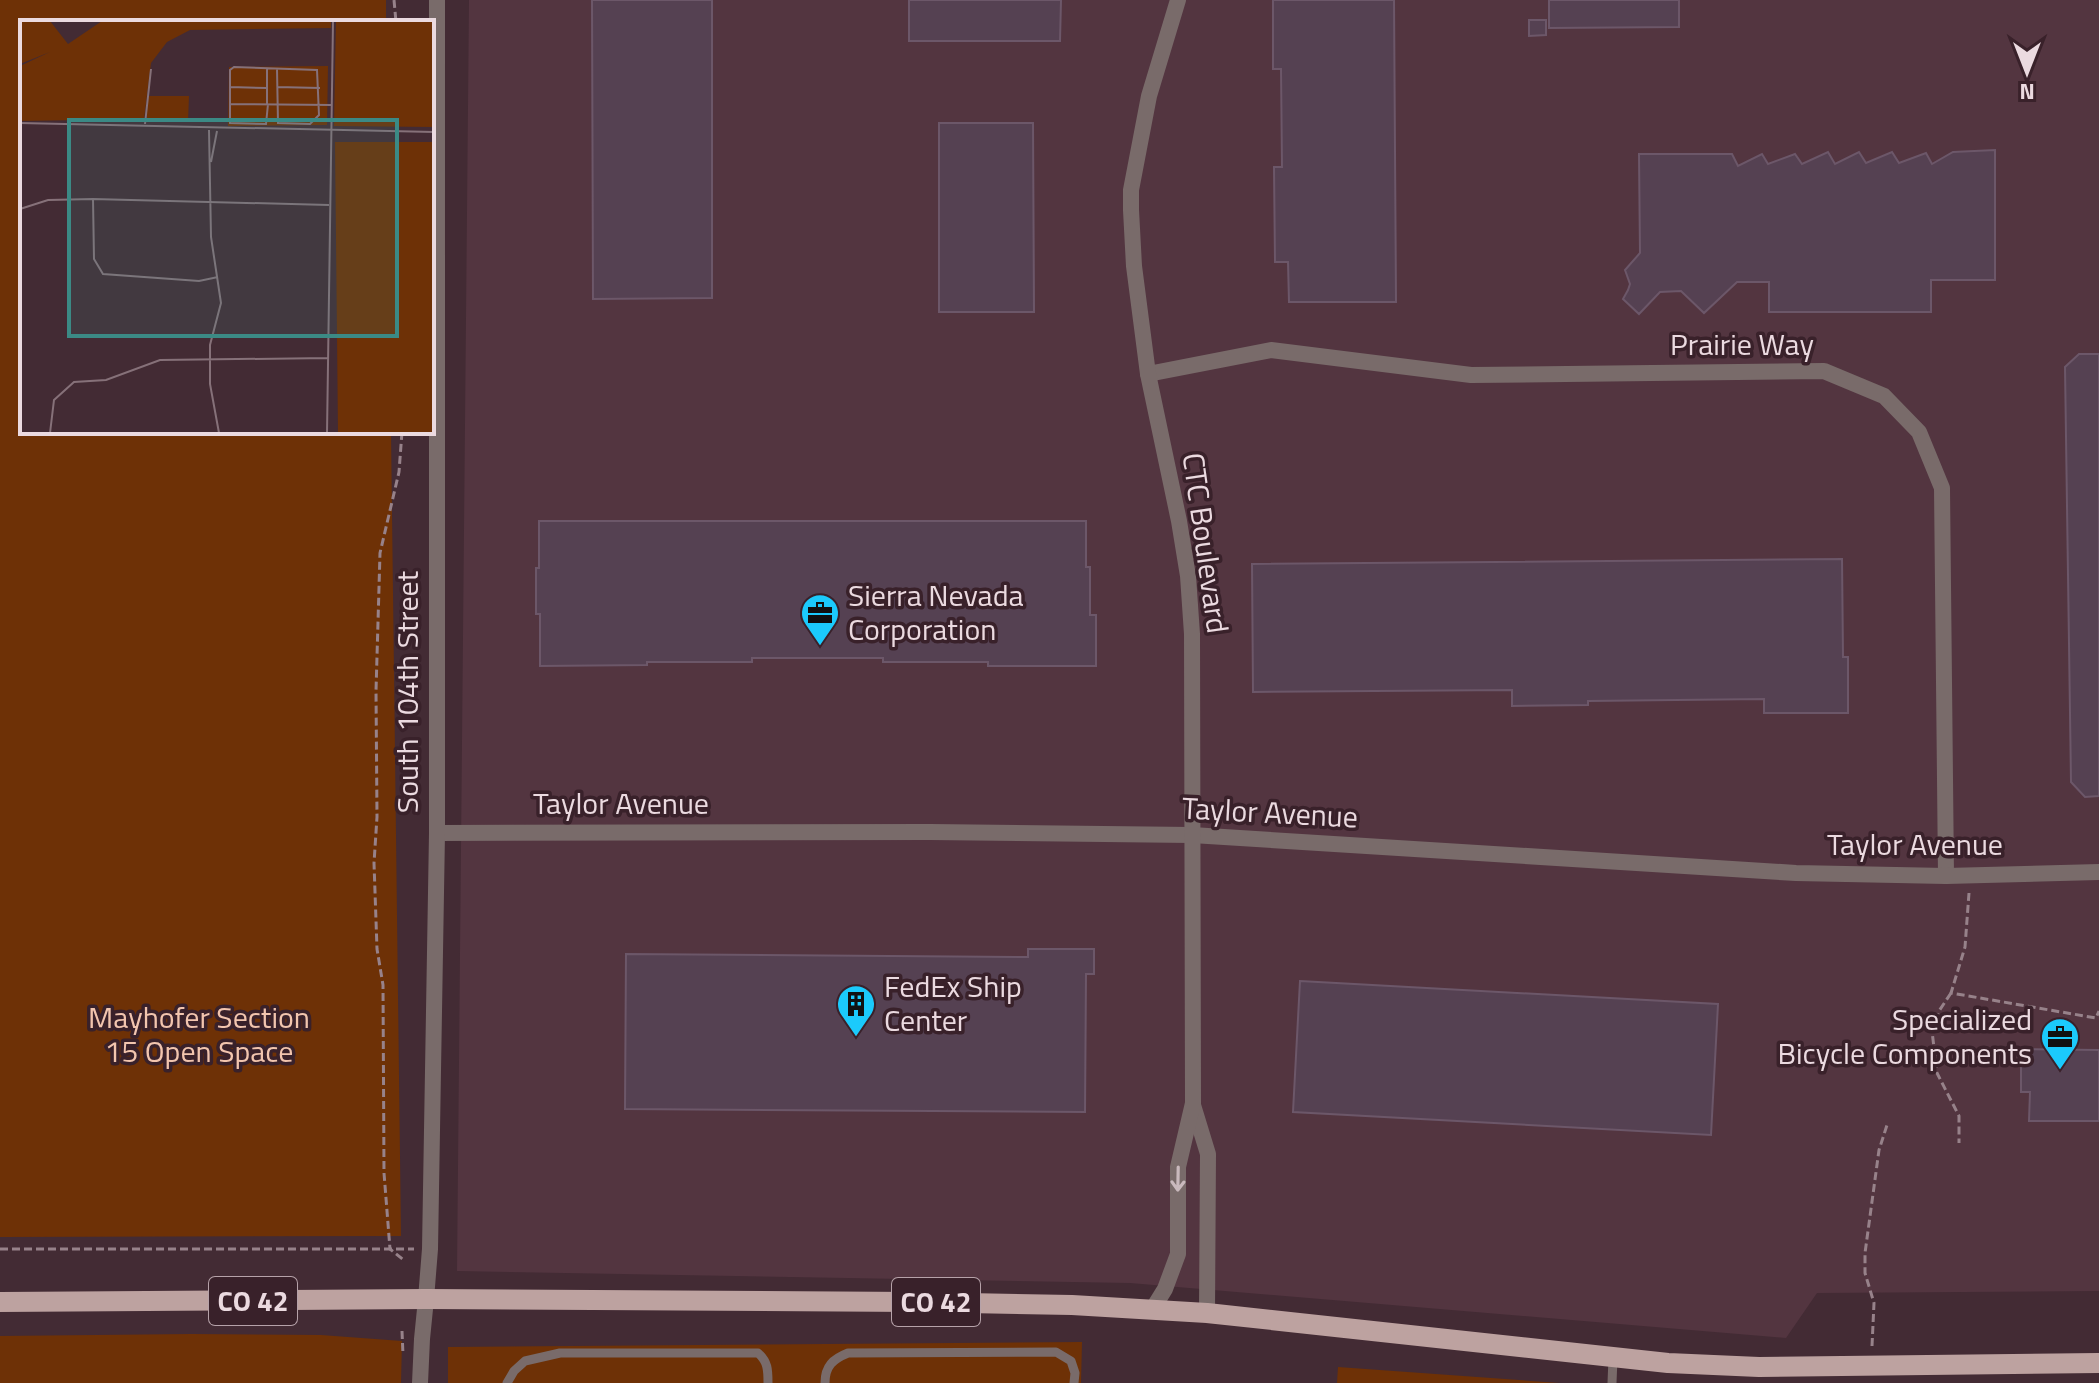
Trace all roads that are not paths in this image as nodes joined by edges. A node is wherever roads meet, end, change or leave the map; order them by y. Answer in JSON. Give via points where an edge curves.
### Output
{"nodes":[{"id":1,"x":437,"y":0,"type":"edge"},
{"id":2,"x":1178,"y":0,"type":"edge"},
{"id":3,"x":1148,"y":374,"type":"junction"},
{"id":4,"x":437,"y":833,"type":"junction"},
{"id":5,"x":1192,"y":835,"type":"junction"},
{"id":6,"x":2099,"y":872,"type":"edge"},
{"id":7,"x":1946,"y":876,"type":"junction"},
{"id":8,"x":1193,"y":1103,"type":"junction"},
{"id":9,"x":426,"y":1299,"type":"junction"},
{"id":10,"x":0,"y":1302,"type":"edge"},
{"id":11,"x":1152,"y":1310,"type":"junction"},
{"id":12,"x":1207,"y":1313,"type":"junction"},
{"id":13,"x":1613,"y":1358,"type":"junction"},
{"id":14,"x":2099,"y":1363,"type":"edge"},
{"id":15,"x":1759,"y":1375,"type":"edge"},
{"id":16,"x":420,"y":1383,"type":"edge"},
{"id":17,"x":507,"y":1383,"type":"edge"},
{"id":18,"x":768,"y":1383,"type":"edge"},
{"id":19,"x":825,"y":1383,"type":"edge"},
{"id":20,"x":1074,"y":1383,"type":"edge"},
{"id":21,"x":1612,"y":1383,"type":"edge"}],
"edges":[{"from":1,"to":4,"type":"street","name":"South 104th Street"},
{"from":2,"to":3,"type":"street","name":"CTC Boulevard","via":[[1149,96],[1131,190],[1134,266]]},
{"from":3,"to":5,"type":"street","name":"CTC Boulevard","via":[[1188,576]]},
{"from":3,"to":7,"type":"street","name":"Prairie Way","via":[[1271,350],[1471,375],[1824,371],[1884,396],[1919,432],[1942,488]]},
{"from":4,"to":5,"type":"street","name":"Taylor Avenue"},
{"from":4,"to":9,"type":"street","name":"South 104th Street"},
{"from":5,"to":7,"type":"street","name":"Taylor Avenue","via":[[1796,873]]},
{"from":5,"to":8,"type":"street","name":"CTC Boulevard"},
{"from":6,"to":7,"type":"street","name":"Taylor Avenue"},
{"from":8,"to":11,"type":"street","name":"CTC Boulevard","one_way":true,"via":[[1178,1167],[1178,1254]]},
{"from":8,"to":12,"type":"street","name":"CTC Boulevard","via":[[1208,1154]]},
{"from":9,"to":10,"type":"main road","number":"CO 42"},
{"from":9,"to":11,"type":"main road","number":"CO 42","via":[[929,1302]]},
{"from":9,"to":16,"type":"street","name":"South 104th Street"},
{"from":11,"to":12,"type":"main road","number":"CO 42"},
{"from":12,"to":13,"type":"main road","number":"CO 42"},
{"from":13,"to":15,"type":"main road","number":"CO 42"},
{"from":13,"to":21,"type":"lane"},
{"from":14,"to":15,"type":"main road","number":"CO 42","via":[[1870,1366]]},
{"from":17,"to":18,"type":"lane","via":[[525,1361],[560,1353],[758,1353],[765,1359]]},
{"from":19,"to":20,"type":"lane","via":[[830,1364],[848,1353],[1056,1352],[1071,1361]]}]}
